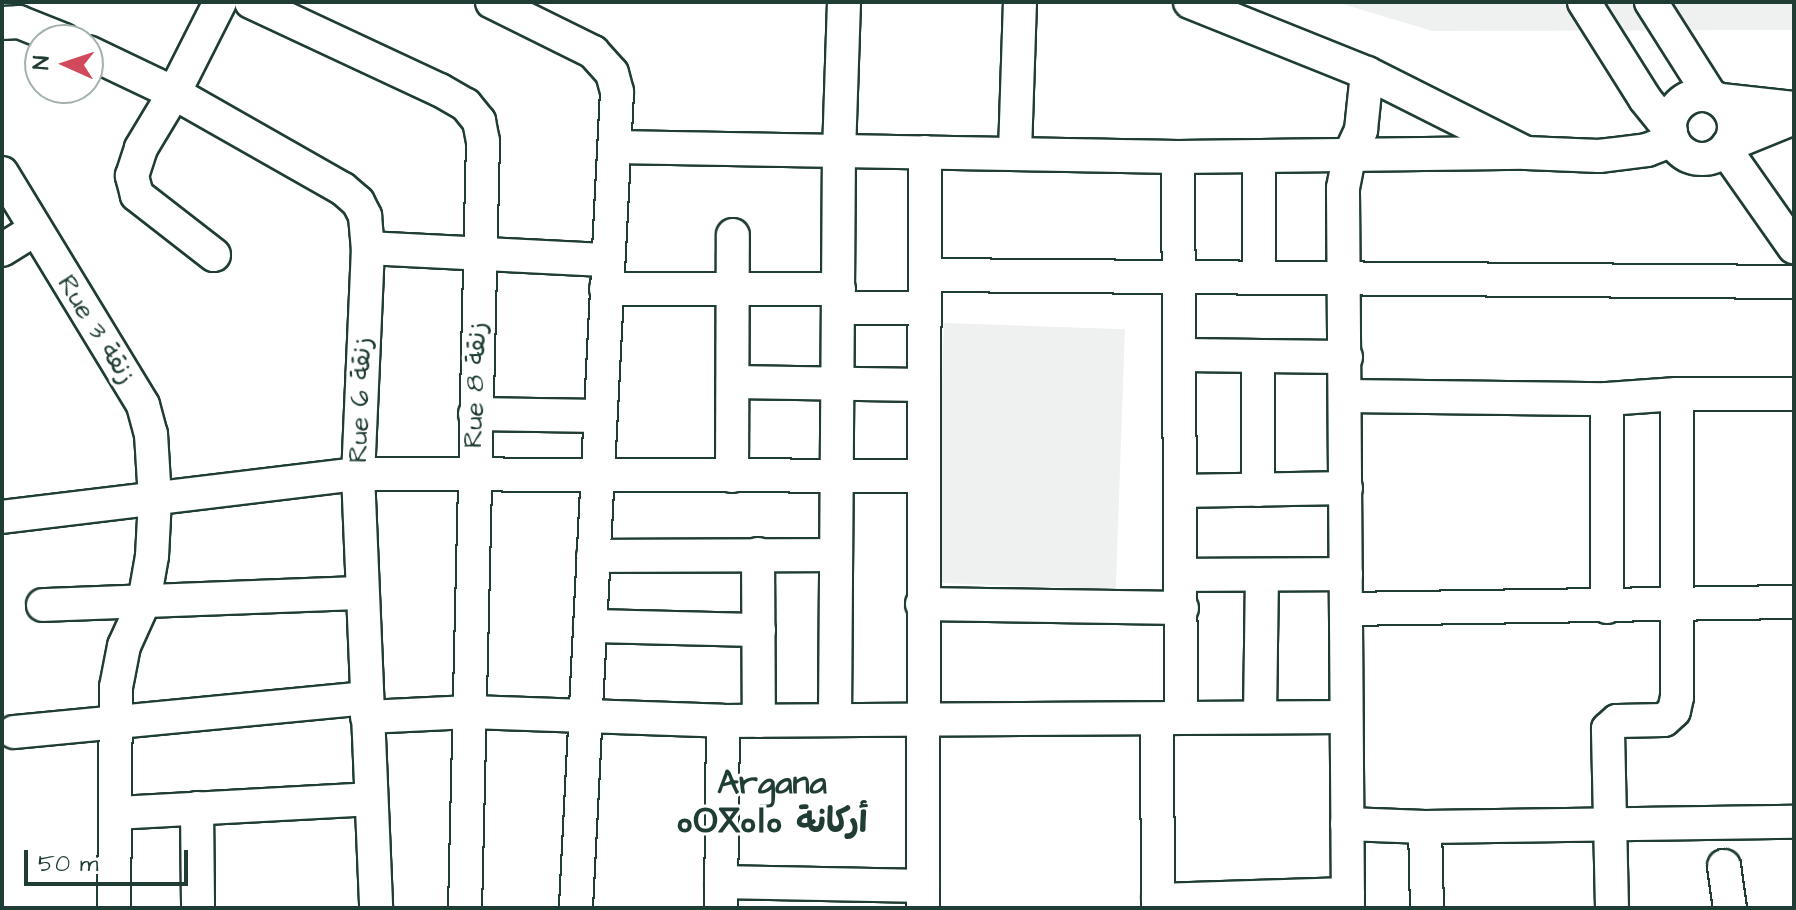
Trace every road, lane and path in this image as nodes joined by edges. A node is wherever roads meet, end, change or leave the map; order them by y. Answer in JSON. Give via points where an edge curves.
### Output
{"nodes":[{"id":1,"x":220,"y":2,"type":"edge"},
{"id":2,"x":251,"y":2,"type":"edge"},
{"id":3,"x":492,"y":2,"type":"edge"},
{"id":4,"x":844,"y":2,"type":"edge"},
{"id":5,"x":1020,"y":2,"type":"edge"},
{"id":6,"x":1190,"y":2,"type":"edge"},
{"id":7,"x":1584,"y":2,"type":"edge"},
{"id":8,"x":1651,"y":2,"type":"edge"},
{"id":9,"x":2,"y":23,"type":"edge"},
{"id":10,"x":24,"y":24,"type":"edge"},
{"id":11,"x":104,"y":60,"type":"edge"},
{"id":12,"x":1367,"y":73,"type":"junction"},
{"id":13,"x":174,"y":93,"type":"junction"},
{"id":14,"x":1715,"y":98,"type":"junction"},
{"id":15,"x":1794,"y":108,"type":"edge"},
{"id":16,"x":1794,"y":118,"type":"edge"},
{"id":17,"x":1672,"y":136,"type":"junction"},
{"id":18,"x":614,"y":147,"type":"junction"},
{"id":19,"x":1726,"y":147,"type":"junction"},
{"id":20,"x":925,"y":152,"type":"junction"},
{"id":21,"x":1015,"y":152,"type":"junction"},
{"id":22,"x":839,"y":153,"type":"junction"},
{"id":23,"x":1526,"y":153,"type":"junction"},
{"id":24,"x":1259,"y":156,"type":"junction"},
{"id":25,"x":1349,"y":156,"type":"junction"},
{"id":26,"x":1178,"y":157,"type":"junction"},
{"id":27,"x":2,"y":173,"type":"edge"},
{"id":28,"x":34,"y":230,"type":"junction"},
{"id":29,"x":733,"y":235,"type":"dead end"},
{"id":30,"x":1794,"y":247,"type":"edge"},
{"id":31,"x":368,"y":248,"type":"junction"},
{"id":32,"x":2,"y":250,"type":"edge"},
{"id":33,"x":480,"y":253,"type":"junction"},
{"id":34,"x":214,"y":255,"type":"dead end"},
{"id":35,"x":607,"y":274,"type":"junction"},
{"id":36,"x":926,"y":275,"type":"junction"},
{"id":37,"x":1179,"y":277,"type":"junction"},
{"id":38,"x":1259,"y":277,"type":"junction"},
{"id":39,"x":1344,"y":277,"type":"junction"},
{"id":40,"x":1794,"y":282,"type":"edge"},
{"id":41,"x":733,"y":292,"type":"junction"},
{"id":42,"x":838,"y":298,"type":"junction"},
{"id":43,"x":925,"y":308,"type":"junction"},
{"id":44,"x":1180,"y":355,"type":"junction"},
{"id":45,"x":1258,"y":356,"type":"junction"},
{"id":46,"x":1346,"y":357,"type":"junction"},
{"id":47,"x":733,"y":382,"type":"junction"},
{"id":48,"x":836,"y":382,"type":"junction"},
{"id":49,"x":923,"y":385,"type":"junction"},
{"id":50,"x":1677,"y":394,"type":"junction"},
{"id":51,"x":1794,"y":394,"type":"edge"},
{"id":52,"x":1347,"y":396,"type":"junction"},
{"id":53,"x":1607,"y":399,"type":"junction"},
{"id":54,"x":475,"y":414,"type":"junction"},
{"id":55,"x":600,"y":416,"type":"junction"},
{"id":56,"x":358,"y":474,"type":"junction"},
{"id":57,"x":835,"y":474,"type":"junction"},
{"id":58,"x":473,"y":475,"type":"junction"},
{"id":59,"x":597,"y":475,"type":"junction"},
{"id":60,"x":732,"y":476,"type":"junction"},
{"id":61,"x":922,"y":476,"type":"junction"},
{"id":62,"x":1346,"y":488,"type":"junction"},
{"id":63,"x":1258,"y":490,"type":"junction"},
{"id":64,"x":1181,"y":491,"type":"junction"},
{"id":65,"x":155,"y":499,"type":"junction"},
{"id":66,"x":2,"y":517,"type":"edge"},
{"id":67,"x":758,"y":554,"type":"junction"},
{"id":68,"x":835,"y":555,"type":"junction"},
{"id":69,"x":593,"y":556,"type":"junction"},
{"id":70,"x":1346,"y":574,"type":"junction"},
{"id":71,"x":1181,"y":575,"type":"junction"},
{"id":72,"x":1262,"y":575,"type":"junction"},
{"id":73,"x":362,"y":593,"type":"junction"},
{"id":74,"x":144,"y":602,"type":"junction"},
{"id":75,"x":1794,"y":602,"type":"edge"},
{"id":76,"x":922,"y":604,"type":"junction"},
{"id":77,"x":43,"y":605,"type":"dead end"},
{"id":78,"x":1676,"y":605,"type":"junction"},
{"id":79,"x":1607,"y":607,"type":"junction"},
{"id":80,"x":1182,"y":608,"type":"junction"},
{"id":81,"x":1346,"y":609,"type":"junction"},
{"id":82,"x":590,"y":626,"type":"junction"},
{"id":83,"x":759,"y":630,"type":"junction"},
{"id":84,"x":366,"y":707,"type":"junction"},
{"id":85,"x":470,"y":712,"type":"junction"},
{"id":86,"x":586,"y":716,"type":"junction"},
{"id":87,"x":1260,"y":717,"type":"junction"},
{"id":88,"x":1346,"y":717,"type":"junction"},
{"id":89,"x":1169,"y":719,"type":"junction"},
{"id":90,"x":835,"y":720,"type":"junction"},
{"id":91,"x":922,"y":720,"type":"junction"},
{"id":92,"x":117,"y":721,"type":"junction"},
{"id":93,"x":723,"y":721,"type":"junction"},
{"id":94,"x":759,"y":721,"type":"junction"},
{"id":95,"x":14,"y":732,"type":"dead end"},
{"id":96,"x":371,"y":799,"type":"junction"},
{"id":97,"x":197,"y":808,"type":"junction"},
{"id":98,"x":116,"y":813,"type":"junction"},
{"id":99,"x":1794,"y":822,"type":"edge"},
{"id":100,"x":1347,"y":824,"type":"junction"},
{"id":101,"x":1610,"y":825,"type":"junction"},
{"id":102,"x":1425,"y":827,"type":"junction"},
{"id":103,"x":1724,"y":866,"type":"dead end"},
{"id":104,"x":721,"y":895,"type":"edge"},
{"id":105,"x":923,"y":897,"type":"edge"},
{"id":106,"x":1348,"y":901,"type":"edge"},
{"id":107,"x":1158,"y":904,"type":"edge"},
{"id":108,"x":114,"y":908,"type":"edge"},
{"id":109,"x":198,"y":908,"type":"edge"},
{"id":110,"x":376,"y":908,"type":"edge"},
{"id":111,"x":465,"y":908,"type":"edge"},
{"id":112,"x":576,"y":908,"type":"edge"},
{"id":113,"x":1427,"y":908,"type":"edge"},
{"id":114,"x":1612,"y":908,"type":"edge"},
{"id":115,"x":1730,"y":908,"type":"edge"}],
"edges":[{"from":1,"to":13,"type":"street"},
{"from":2,"to":33,"type":"street","name":"Rue 8 زنقة","via":[[466,105],[479,121],[483,141]]},
{"from":3,"to":18,"type":"street","via":[[593,52],[607,65],[617,92]]},
{"from":4,"to":22,"type":"street"},
{"from":5,"to":21,"type":"street"},
{"from":6,"to":12,"type":"street"},
{"from":7,"to":17,"type":"street"},
{"from":8,"to":14,"type":"street"},
{"from":9,"to":10,"type":"street"},
{"from":11,"to":13,"type":"street","name":"Rue 6 زنقة"},
{"from":12,"to":23,"type":"street"},
{"from":12,"to":25,"type":"street","via":[[1361,130]]},
{"from":13,"to":31,"type":"street","name":"Rue 6 زنقة","via":[[343,189],[365,216]]},
{"from":13,"to":34,"type":"street","via":[[141,148],[132,176],[137,195]]},
{"from":14,"to":15,"type":"street"},
{"from":14,"to":17,"type":"street","via":[[1692,96],[1678,106]]},
{"from":14,"to":19,"type":"street","via":[[1732,116]]},
{"from":16,"to":19,"type":"street"},
{"from":17,"to":19,"type":"street","via":[[1685,153],[1701,159]]},
{"from":17,"to":23,"type":"street","via":[[1647,150],[1599,156]]},
{"from":18,"to":22,"type":"street"},
{"from":18,"to":35,"type":"street"},
{"from":19,"to":30,"type":"street"},
{"from":20,"to":21,"type":"street"},
{"from":20,"to":22,"type":"street"},
{"from":20,"to":36,"type":"street"},
{"from":21,"to":26,"type":"street"},
{"from":22,"to":42,"type":"street"},
{"from":23,"to":25,"type":"street"},
{"from":24,"to":25,"type":"street"},
{"from":24,"to":26,"type":"street"},
{"from":24,"to":38,"type":"street"},
{"from":25,"to":39,"type":"street","via":[[1343,188]]},
{"from":26,"to":37,"type":"street"},
{"from":27,"to":28,"type":"street","name":"Rue 3 زنقة"},
{"from":28,"to":32,"type":"street"},
{"from":28,"to":65,"type":"street","name":"Rue 3 زنقة","via":[[143,405],[151,434]]},
{"from":29,"to":41,"type":"street"},
{"from":31,"to":33,"type":"street"},
{"from":31,"to":56,"type":"street","name":"Rue 6 زنقة"},
{"from":33,"to":35,"type":"street"},
{"from":33,"to":54,"type":"street","name":"Rue 8 زنقة"},
{"from":35,"to":41,"type":"street"},
{"from":35,"to":55,"type":"street"},
{"from":36,"to":37,"type":"street"},
{"from":36,"to":43,"type":"street"},
{"from":37,"to":38,"type":"street"},
{"from":37,"to":44,"type":"street"},
{"from":38,"to":39,"type":"street"},
{"from":39,"to":40,"type":"street"},
{"from":39,"to":46,"type":"street"},
{"from":41,"to":42,"type":"street"},
{"from":41,"to":47,"type":"street"},
{"from":42,"to":43,"type":"street"},
{"from":42,"to":48,"type":"street"},
{"from":43,"to":49,"type":"street"},
{"from":44,"to":45,"type":"street"},
{"from":44,"to":64,"type":"street"},
{"from":45,"to":46,"type":"street"},
{"from":45,"to":63,"type":"street"},
{"from":46,"to":52,"type":"street"},
{"from":47,"to":48,"type":"street"},
{"from":47,"to":60,"type":"street"},
{"from":48,"to":49,"type":"street"},
{"from":48,"to":57,"type":"street"},
{"from":49,"to":61,"type":"street"},
{"from":50,"to":51,"type":"street"},
{"from":50,"to":53,"type":"street"},
{"from":50,"to":78,"type":"street"},
{"from":52,"to":53,"type":"street"},
{"from":52,"to":62,"type":"street"},
{"from":53,"to":79,"type":"street"},
{"from":54,"to":55,"type":"street"},
{"from":54,"to":58,"type":"street","name":"Rue 8 زنقة"},
{"from":55,"to":59,"type":"street"},
{"from":56,"to":58,"type":"street"},
{"from":56,"to":65,"type":"street"},
{"from":56,"to":73,"type":"street","name":"Rue 6 زنقة"},
{"from":57,"to":60,"type":"street"},
{"from":57,"to":61,"type":"street"},
{"from":57,"to":68,"type":"street"},
{"from":58,"to":59,"type":"street"},
{"from":58,"to":85,"type":"street","name":"Rue 8 زنقة"},
{"from":59,"to":60,"type":"street"},
{"from":59,"to":69,"type":"street"},
{"from":61,"to":76,"type":"street"},
{"from":62,"to":63,"type":"street"},
{"from":62,"to":70,"type":"street"},
{"from":63,"to":64,"type":"street"},
{"from":64,"to":71,"type":"street"},
{"from":65,"to":66,"type":"street"},
{"from":65,"to":74,"type":"street","name":"Rue 3 زنقة"},
{"from":67,"to":68,"type":"street"},
{"from":67,"to":69,"type":"street"},
{"from":67,"to":83,"type":"street"},
{"from":68,"to":90,"type":"street"},
{"from":69,"to":82,"type":"street"},
{"from":70,"to":72,"type":"street"},
{"from":70,"to":81,"type":"street"},
{"from":71,"to":72,"type":"street"},
{"from":71,"to":80,"type":"street"},
{"from":72,"to":87,"type":"street"},
{"from":73,"to":74,"type":"street"},
{"from":73,"to":84,"type":"street","name":"Rue 6 زنقة"},
{"from":74,"to":77,"type":"street"},
{"from":74,"to":92,"type":"street","name":"Rue 3 زنقة","via":[[122,655]]},
{"from":75,"to":78,"type":"street"},
{"from":76,"to":80,"type":"street"},
{"from":76,"to":91,"type":"street"},
{"from":78,"to":79,"type":"street"},
{"from":78,"to":101,"type":"street","via":[[1674,711],[1664,720],[1617,721],[1608,729]]},
{"from":79,"to":81,"type":"street"},
{"from":80,"to":89,"type":"street"},
{"from":81,"to":88,"type":"street"},
{"from":82,"to":83,"type":"street"},
{"from":82,"to":86,"type":"street"},
{"from":83,"to":94,"type":"street"},
{"from":84,"to":85,"type":"street"},
{"from":84,"to":92,"type":"street"},
{"from":84,"to":96,"type":"street","name":"Rue 6 زنقة"},
{"from":85,"to":86,"type":"street"},
{"from":85,"to":111,"type":"street","name":"Rue 8 زنقة"},
{"from":86,"to":93,"type":"street"},
{"from":86,"to":112,"type":"street"},
{"from":87,"to":88,"type":"street"},
{"from":87,"to":89,"type":"street"},
{"from":88,"to":100,"type":"street"},
{"from":89,"to":91,"type":"street"},
{"from":89,"to":107,"type":"street"},
{"from":90,"to":91,"type":"street"},
{"from":90,"to":94,"type":"street"},
{"from":91,"to":105,"type":"street"},
{"from":92,"to":95,"type":"street"},
{"from":92,"to":98,"type":"street","name":"Rue 3 زنقة"},
{"from":93,"to":94,"type":"street"},
{"from":93,"to":104,"type":"street"},
{"from":96,"to":97,"type":"street"},
{"from":96,"to":110,"type":"street","name":"Rue 6 زنقة"},
{"from":97,"to":98,"type":"street"},
{"from":97,"to":109,"type":"street"},
{"from":98,"to":108,"type":"street","name":"Rue 3 زنقة"},
{"from":99,"to":101,"type":"street"},
{"from":100,"to":102,"type":"street"},
{"from":100,"to":106,"type":"street"},
{"from":101,"to":102,"type":"street"},
{"from":101,"to":114,"type":"street"},
{"from":102,"to":113,"type":"street"},
{"from":103,"to":115,"type":"street"},
{"from":104,"to":105,"type":"street"},
{"from":106,"to":107,"type":"street"}]}
